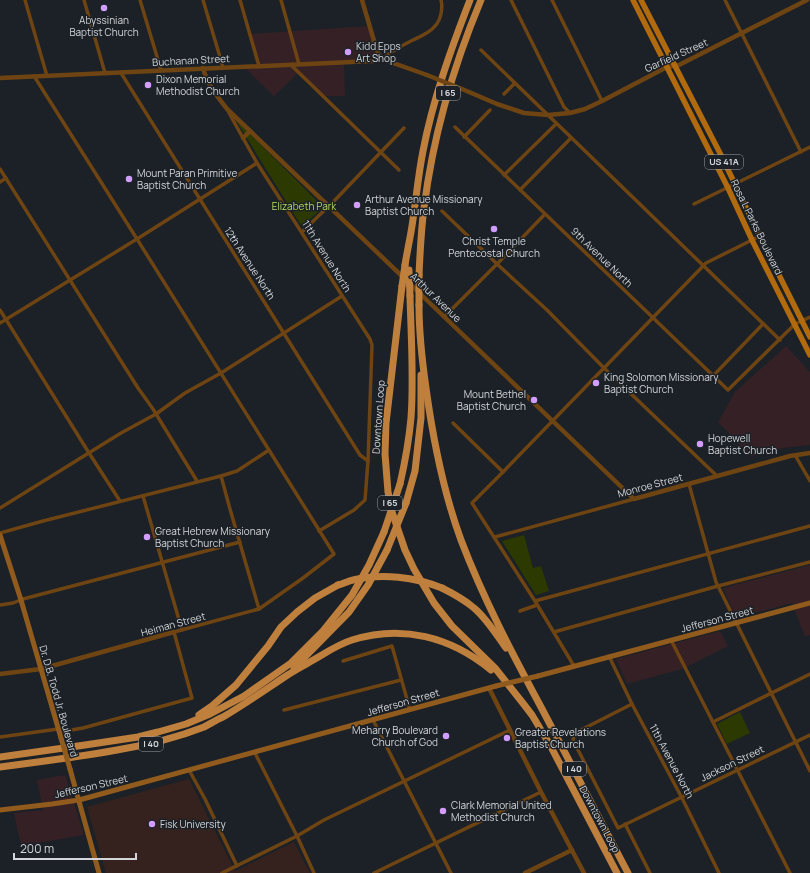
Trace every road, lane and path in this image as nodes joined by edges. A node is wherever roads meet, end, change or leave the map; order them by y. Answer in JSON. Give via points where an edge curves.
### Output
{"nodes":[{"id":1,"x":25,"y":0,"type":"edge"},
{"id":2,"x":84,"y":0,"type":"edge"},
{"id":3,"x":140,"y":0,"type":"edge"},
{"id":4,"x":203,"y":0,"type":"edge"},
{"id":5,"x":240,"y":0,"type":"edge"},
{"id":6,"x":281,"y":0,"type":"edge"},
{"id":7,"x":362,"y":0,"type":"edge"},
{"id":8,"x":441,"y":0,"type":"edge"},
{"id":9,"x":470,"y":0,"type":"edge"},
{"id":10,"x":481,"y":0,"type":"edge"},
{"id":11,"x":510,"y":0,"type":"edge"},
{"id":12,"x":552,"y":0,"type":"edge"},
{"id":13,"x":633,"y":0,"type":"edge"},
{"id":14,"x":641,"y":0,"type":"edge"},
{"id":15,"x":725,"y":0,"type":"edge"},
{"id":16,"x":807,"y":0,"type":"edge"},
{"id":17,"x":742,"y":33,"type":"junction"},
{"id":18,"x":481,"y":50,"type":"dead end"},
{"id":19,"x":382,"y":59,"type":"junction"},
{"id":20,"x":291,"y":64,"type":"junction"},
{"id":21,"x":299,"y":64,"type":"junction"},
{"id":22,"x":675,"y":65,"type":"junction"},
{"id":23,"x":259,"y":66,"type":"junction"},
{"id":24,"x":223,"y":67,"type":"junction"},
{"id":25,"x":667,"y":67,"type":"junction"},
{"id":26,"x":203,"y":68,"type":"junction"},
{"id":27,"x":160,"y":70,"type":"junction"},
{"id":28,"x":105,"y":73,"type":"junction"},
{"id":29,"x":121,"y":73,"type":"junction"},
{"id":30,"x":34,"y":76,"type":"junction"},
{"id":31,"x":47,"y":76,"type":"junction"},
{"id":32,"x":0,"y":78,"type":"edge"},
{"id":33,"x":514,"y":83,"type":"junction"},
{"id":34,"x":504,"y":94,"type":"dead end"},
{"id":35,"x":602,"y":101,"type":"junction"},
{"id":36,"x":227,"y":109,"type":"junction"},
{"id":37,"x":490,"y":110,"type":"dead end"},
{"id":38,"x":570,"y":113,"type":"junction"},
{"id":39,"x":548,"y":115,"type":"junction"},
{"id":40,"x":556,"y":124,"type":"junction"},
{"id":41,"x":455,"y":127,"type":"dead end"},
{"id":42,"x":404,"y":128,"type":"dead end"},
{"id":43,"x":250,"y":131,"type":"junction"},
{"id":44,"x":464,"y":137,"type":"junction"},
{"id":45,"x":243,"y":138,"type":"junction"},
{"id":46,"x":571,"y":138,"type":"junction"},
{"id":47,"x":810,"y":147,"type":"edge"},
{"id":48,"x":801,"y":152,"type":"junction"},
{"id":49,"x":380,"y":153,"type":"junction"},
{"id":50,"x":257,"y":162,"type":"junction"},
{"id":51,"x":0,"y":169,"type":"edge"},
{"id":52,"x":399,"y":170,"type":"dead end"},
{"id":53,"x":504,"y":176,"type":"junction"},
{"id":54,"x":6,"y":178,"type":"junction"},
{"id":55,"x":0,"y":182,"type":"edge"},
{"id":56,"x":735,"y":185,"type":"junction"},
{"id":57,"x":728,"y":188,"type":"junction"},
{"id":58,"x":520,"y":190,"type":"junction"},
{"id":59,"x":199,"y":199,"type":"junction"},
{"id":60,"x":694,"y":204,"type":"dead end"},
{"id":61,"x":329,"y":206,"type":"junction"},
{"id":62,"x":442,"y":211,"type":"dead end"},
{"id":63,"x":545,"y":214,"type":"junction"},
{"id":64,"x":302,"y":232,"type":"junction"},
{"id":65,"x":760,"y":236,"type":"junction"},
{"id":66,"x":137,"y":239,"type":"junction"},
{"id":67,"x":752,"y":240,"type":"junction"},
{"id":68,"x":497,"y":264,"type":"junction"},
{"id":69,"x":704,"y":266,"type":"junction"},
{"id":70,"x":407,"y":267,"type":"junction"},
{"id":71,"x":70,"y":280,"type":"junction"},
{"id":72,"x":342,"y":296,"type":"junction"},
{"id":73,"x":0,"y":310,"type":"edge"},
{"id":74,"x":444,"y":317,"type":"junction"},
{"id":75,"x":810,"y":317,"type":"edge"},
{"id":76,"x":653,"y":318,"type":"junction"},
{"id":77,"x":6,"y":319,"type":"junction"},
{"id":78,"x":801,"y":321,"type":"junction"},
{"id":79,"x":0,"y":323,"type":"edge"},
{"id":80,"x":763,"y":324,"type":"junction"},
{"id":81,"x":795,"y":324,"type":"junction"},
{"id":82,"x":284,"y":333,"type":"junction"},
{"id":83,"x":810,"y":337,"type":"edge"},
{"id":84,"x":780,"y":340,"type":"junction"},
{"id":85,"x":421,"y":347,"type":"junction"},
{"id":86,"x":810,"y":355,"type":"edge"},
{"id":87,"x":604,"y":368,"type":"junction"},
{"id":88,"x":221,"y":373,"type":"junction"},
{"id":89,"x":713,"y":376,"type":"junction"},
{"id":90,"x":156,"y":414,"type":"junction"},
{"id":91,"x":553,"y":421,"type":"junction"},
{"id":92,"x":453,"y":424,"type":"dead end"},
{"id":93,"x":269,"y":450,"type":"junction"},
{"id":94,"x":89,"y":453,"type":"junction"},
{"id":95,"x":810,"y":453,"type":"edge"},
{"id":96,"x":796,"y":455,"type":"junction"},
{"id":97,"x":368,"y":461,"type":"junction"},
{"id":98,"x":503,"y":472,"type":"junction"},
{"id":99,"x":221,"y":476,"type":"junction"},
{"id":100,"x":717,"y":476,"type":"junction"},
{"id":101,"x":197,"y":481,"type":"junction"},
{"id":102,"x":810,"y":481,"type":"edge"},
{"id":103,"x":689,"y":484,"type":"junction"},
{"id":104,"x":143,"y":496,"type":"junction"},
{"id":105,"x":634,"y":499,"type":"junction"},
{"id":106,"x":120,"y":502,"type":"junction"},
{"id":107,"x":0,"y":508,"type":"edge"},
{"id":108,"x":810,"y":526,"type":"edge"},
{"id":109,"x":319,"y":531,"type":"junction"},
{"id":110,"x":0,"y":534,"type":"edge"},
{"id":111,"x":495,"y":538,"type":"junction"},
{"id":112,"x":240,"y":542,"type":"junction"},
{"id":113,"x":707,"y":554,"type":"junction"},
{"id":114,"x":810,"y":562,"type":"edge"},
{"id":115,"x":162,"y":563,"type":"junction"},
{"id":116,"x":718,"y":586,"type":"junction"},
{"id":117,"x":20,"y":600,"type":"junction"},
{"id":118,"x":536,"y":603,"type":"junction"},
{"id":119,"x":810,"y":603,"type":"edge"},
{"id":120,"x":0,"y":605,"type":"edge"},
{"id":121,"x":259,"y":609,"type":"junction"},
{"id":122,"x":520,"y":611,"type":"dead end"},
{"id":123,"x":736,"y":623,"type":"junction"},
{"id":124,"x":182,"y":630,"type":"junction"},
{"id":125,"x":174,"y":632,"type":"junction"},
{"id":126,"x":554,"y":632,"type":"junction"},
{"id":127,"x":671,"y":640,"type":"junction"},
{"id":128,"x":609,"y":656,"type":"junction"},
{"id":129,"x":343,"y":661,"type":"dead end"},
{"id":130,"x":519,"y":666,"type":"junction"},
{"id":131,"x":574,"y":666,"type":"junction"},
{"id":132,"x":41,"y":669,"type":"junction"},
{"id":133,"x":0,"y":674,"type":"edge"},
{"id":134,"x":810,"y":674,"type":"edge"},
{"id":135,"x":287,"y":675,"type":"junction"},
{"id":136,"x":401,"y":680,"type":"junction"},
{"id":137,"x":506,"y":682,"type":"junction"},
{"id":138,"x":489,"y":688,"type":"junction"},
{"id":139,"x":772,"y":693,"type":"junction"},
{"id":140,"x":632,"y":704,"type":"junction"},
{"id":141,"x":284,"y":710,"type":"dead end"},
{"id":142,"x":410,"y":710,"type":"junction"},
{"id":143,"x":373,"y":720,"type":"junction"},
{"id":144,"x":713,"y":722,"type":"junction"},
{"id":145,"x":186,"y":724,"type":"junction"},
{"id":146,"x":510,"y":730,"type":"junction"},
{"id":147,"x":59,"y":733,"type":"junction"},
{"id":148,"x":810,"y":735,"type":"edge"},
{"id":149,"x":0,"y":737,"type":"edge"},
{"id":150,"x":796,"y":742,"type":"junction"},
{"id":151,"x":255,"y":753,"type":"junction"},
{"id":152,"x":0,"y":757,"type":"edge"},
{"id":153,"x":0,"y":767,"type":"edge"},
{"id":154,"x":189,"y":770,"type":"junction"},
{"id":155,"x":738,"y":770,"type":"junction"},
{"id":156,"x":810,"y":771,"type":"edge"},
{"id":157,"x":404,"y":781,"type":"junction"},
{"id":158,"x":541,"y":792,"type":"junction"},
{"id":159,"x":681,"y":797,"type":"junction"},
{"id":160,"x":79,"y":800,"type":"junction"},
{"id":161,"x":0,"y":810,"type":"edge"},
{"id":162,"x":625,"y":824,"type":"junction"},
{"id":163,"x":297,"y":836,"type":"junction"},
{"id":164,"x":435,"y":843,"type":"junction"},
{"id":165,"x":572,"y":850,"type":"junction"},
{"id":166,"x":237,"y":866,"type":"junction"},
{"id":167,"x":99,"y":873,"type":"edge"},
{"id":168,"x":222,"y":873,"type":"edge"},
{"id":169,"x":314,"y":873,"type":"edge"},
{"id":170,"x":374,"y":873,"type":"edge"},
{"id":171,"x":451,"y":873,"type":"edge"},
{"id":172,"x":525,"y":873,"type":"edge"},
{"id":173,"x":584,"y":873,"type":"edge"},
{"id":174,"x":617,"y":873,"type":"edge"},
{"id":175,"x":628,"y":873,"type":"edge"},
{"id":176,"x":650,"y":873,"type":"edge"},
{"id":177,"x":719,"y":873,"type":"edge"},
{"id":178,"x":790,"y":873,"type":"edge"}],
"edges":[{"from":1,"to":31,"type":"street"},
{"from":2,"to":28,"type":"street"},
{"from":3,"to":27,"type":"street"},
{"from":4,"to":24,"type":"street"},
{"from":5,"to":23,"type":"street"},
{"from":6,"to":21,"type":"street"},
{"from":7,"to":19,"type":"street","via":[[377,51]]},
{"from":8,"to":19,"type":"street","via":[[442,8],[435,26]]},
{"from":9,"to":70,"type":"highway","name":"Downtown Loop","number":"I 65","via":[[438,90],[423,150]]},
{"from":10,"to":85,"type":"highway","name":"Downtown Loop","number":"I 65","bridge":true,"via":[[460,54],[435,140],[424,208],[419,275]]},
{"from":11,"to":38,"type":"street","via":[[564,107]]},
{"from":12,"to":35,"type":"street"},
{"from":13,"to":25,"type":"main road","name":"Rosa L Parks Boulevard","number":"US 41A"},
{"from":14,"to":22,"type":"main road","name":"Rosa L Parks Boulevard","number":"US 41A"},
{"from":15,"to":17,"type":"street"},
{"from":16,"to":17,"type":"street","name":"Garfield Street"},
{"from":17,"to":22,"type":"street","name":"Garfield Street"},
{"from":17,"to":48,"type":"street"},
{"from":18,"to":33,"type":"street"},
{"from":19,"to":21,"type":"street","name":"Buchanan Street"},
{"from":19,"to":39,"type":"street","name":"Garfield Street","bridge":true,"via":[[497,104],[524,113]]},
{"from":20,"to":21,"type":"street","name":"Buchanan Street"},
{"from":20,"to":23,"type":"street","name":"Buchanan Street"},
{"from":20,"to":49,"type":"street"},
{"from":22,"to":25,"type":"street","name":"Garfield Street"},
{"from":22,"to":56,"type":"main road","name":"Rosa L Parks Boulevard","number":"US 41A"},
{"from":23,"to":24,"type":"street","name":"Buchanan Street"},
{"from":24,"to":26,"type":"street","name":"Buchanan Street"},
{"from":25,"to":35,"type":"street","name":"Garfield Street"},
{"from":25,"to":57,"type":"main road","name":"Rosa L Parks Boulevard","number":"US 41A"},
{"from":26,"to":27,"type":"street","name":"Buchanan Street"},
{"from":26,"to":36,"type":"street","name":"11th Avenue North","via":[[208,82]]},
{"from":27,"to":29,"type":"street","name":"Buchanan Street"},
{"from":28,"to":29,"type":"street","name":"Buchanan Street"},
{"from":28,"to":31,"type":"street","name":"Buchanan Street"},
{"from":29,"to":59,"type":"street","name":"12th Avenue North"},
{"from":30,"to":31,"type":"street","name":"Buchanan Street"},
{"from":30,"to":32,"type":"street","name":"Buchanan Street"},
{"from":30,"to":66,"type":"street"},
{"from":33,"to":34,"type":"street"},
{"from":33,"to":39,"type":"street"},
{"from":35,"to":38,"type":"street","name":"Garfield Street"},
{"from":36,"to":43,"type":"street","name":"Arthur Avenue"},
{"from":36,"to":45,"type":"street","name":"11th Avenue North"},
{"from":37,"to":44,"type":"street"},
{"from":38,"to":39,"type":"street","name":"Garfield Street"},
{"from":39,"to":40,"type":"street"},
{"from":40,"to":46,"type":"street"},
{"from":40,"to":53,"type":"street"},
{"from":41,"to":44,"type":"street","name":"9th Avenue North"},
{"from":42,"to":49,"type":"street"},
{"from":43,"to":45,"type":"street"},
{"from":43,"to":61,"type":"street","name":"Arthur Avenue"},
{"from":44,"to":53,"type":"street","name":"9th Avenue North"},
{"from":45,"to":50,"type":"street","name":"11th Avenue North"},
{"from":46,"to":58,"type":"street"},
{"from":46,"to":69,"type":"street"},
{"from":47,"to":48,"type":"street"},
{"from":48,"to":56,"type":"street"},
{"from":49,"to":52,"type":"street"},
{"from":49,"to":61,"type":"street"},
{"from":50,"to":59,"type":"street"},
{"from":50,"to":64,"type":"street","name":"11th Avenue North"},
{"from":51,"to":54,"type":"street"},
{"from":53,"to":58,"type":"street","name":"9th Avenue North"},
{"from":54,"to":55,"type":"street"},
{"from":54,"to":71,"type":"street"},
{"from":56,"to":57,"type":"street"},
{"from":56,"to":65,"type":"main road","name":"Rosa L Parks Boulevard","number":"US 41A"},
{"from":57,"to":60,"type":"street"},
{"from":57,"to":67,"type":"main road","name":"Rosa L Parks Boulevard","number":"US 41A"},
{"from":58,"to":63,"type":"street","name":"9th Avenue North"},
{"from":59,"to":66,"type":"street"},
{"from":59,"to":82,"type":"street","name":"12th Avenue North"},
{"from":61,"to":64,"type":"street"},
{"from":61,"to":74,"type":"street","name":"Arthur Avenue"},
{"from":62,"to":68,"type":"street"},
{"from":63,"to":68,"type":"street"},
{"from":63,"to":76,"type":"street","name":"9th Avenue North"},
{"from":64,"to":72,"type":"street","name":"11th Avenue North"},
{"from":65,"to":67,"type":"street"},
{"from":65,"to":78,"type":"main road","name":"Rosa L Parks Boulevard","number":"US 41A"},
{"from":66,"to":71,"type":"street"},
{"from":66,"to":88,"type":"street"},
{"from":67,"to":69,"type":"street"},
{"from":67,"to":81,"type":"main road","name":"Rosa L Parks Boulevard","number":"US 41A"},
{"from":68,"to":74,"type":"street"},
{"from":68,"to":87,"type":"street"},
{"from":69,"to":76,"type":"street"},
{"from":69,"to":80,"type":"street"},
{"from":70,"to":137,"type":"highway","name":"Downtown Loop","number":"I 65","bridge":true,"via":[[402,286],[386,423],[385,454],[392,512],[405,550],[434,603],[452,626]]},
{"from":70,"to":145,"type":"highway","bridge":true,"via":[[413,384],[407,453],[384,532],[369,565],[352,595],[318,637],[291,663],[244,696]]},
{"from":71,"to":77,"type":"street"},
{"from":71,"to":90,"type":"street"},
{"from":72,"to":82,"type":"street"},
{"from":72,"to":97,"type":"street","name":"11th Avenue North","via":[[372,345]]},
{"from":73,"to":77,"type":"street"},
{"from":74,"to":91,"type":"street","name":"Arthur Avenue"},
{"from":75,"to":78,"type":"street"},
{"from":76,"to":87,"type":"street"},
{"from":76,"to":89,"type":"street","name":"9th Avenue North"},
{"from":77,"to":79,"type":"street"},
{"from":77,"to":94,"type":"street"},
{"from":78,"to":81,"type":"street"},
{"from":78,"to":83,"type":"main road","name":"Rosa L Parks Boulevard","number":"US 41A"},
{"from":80,"to":84,"type":"street"},
{"from":80,"to":89,"type":"street"},
{"from":81,"to":84,"type":"street"},
{"from":81,"to":86,"type":"main road","name":"Rosa L Parks Boulevard","number":"US 41A"},
{"from":82,"to":88,"type":"street"},
{"from":82,"to":97,"type":"street","name":"12th Avenue North","via":[[360,455]]},
{"from":84,"to":89,"type":"street","name":"9th Avenue North","via":[[728,390]]},
{"from":85,"to":130,"type":"highway","name":"Downtown Loop","number":"I 65","via":[[430,413],[445,488],[476,577]]},
{"from":85,"to":135,"type":"highway","bridge":true,"via":[[420,425],[415,471],[406,503],[387,550],[368,585],[348,612]]},
{"from":87,"to":91,"type":"street"},
{"from":87,"to":100,"type":"street"},
{"from":88,"to":90,"type":"street","via":[[185,393]]},
{"from":88,"to":93,"type":"street"},
{"from":90,"to":94,"type":"street"},
{"from":90,"to":101,"type":"street"},
{"from":91,"to":98,"type":"street"},
{"from":91,"to":105,"type":"street","name":"Arthur Avenue"},
{"from":92,"to":98,"type":"street"},
{"from":93,"to":99,"type":"street","via":[[237,471]]},
{"from":93,"to":109,"type":"street"},
{"from":94,"to":106,"type":"street"},
{"from":94,"to":107,"type":"street"},
{"from":95,"to":96,"type":"street","name":"Monroe Street"},
{"from":96,"to":100,"type":"street","name":"Monroe Street"},
{"from":96,"to":102,"type":"street"},
{"from":97,"to":109,"type":"street","via":[[365,500],[354,510]]},
{"from":98,"to":111,"type":"street","via":[[472,503]]},
{"from":99,"to":101,"type":"street"},
{"from":99,"to":112,"type":"street"},
{"from":100,"to":103,"type":"street","name":"Monroe Street"},
{"from":101,"to":104,"type":"street"},
{"from":103,"to":105,"type":"street","name":"Monroe Street"},
{"from":103,"to":113,"type":"street"},
{"from":104,"to":106,"type":"street"},
{"from":104,"to":115,"type":"street"},
{"from":105,"to":111,"type":"street","name":"Monroe Street"},
{"from":106,"to":110,"type":"street"},
{"from":108,"to":113,"type":"street"},
{"from":109,"to":121,"type":"street","name":"Heiman Street","via":[[334,554]]},
{"from":110,"to":117,"type":"main road","name":"Dr. D.B. Todd Jr. Boulevard"},
{"from":111,"to":118,"type":"street"},
{"from":112,"to":115,"type":"street"},
{"from":112,"to":121,"type":"street"},
{"from":113,"to":116,"type":"street"},
{"from":113,"to":118,"type":"street"},
{"from":114,"to":116,"type":"street"},
{"from":115,"to":117,"type":"street"},
{"from":115,"to":124,"type":"street"},
{"from":116,"to":123,"type":"street"},
{"from":116,"to":126,"type":"street"},
{"from":117,"to":120,"type":"street"},
{"from":117,"to":132,"type":"main road","name":"Dr. D.B. Todd Jr. Boulevard"},
{"from":118,"to":122,"type":"street"},
{"from":118,"to":126,"type":"street"},
{"from":119,"to":123,"type":"main road","name":"Jefferson Street"},
{"from":121,"to":124,"type":"street","name":"Heiman Street"},
{"from":123,"to":127,"type":"main road","name":"Jefferson Street"},
{"from":123,"to":139,"type":"street"},
{"from":124,"to":125,"type":"street","name":"Heiman Street"},
{"from":125,"to":132,"type":"street","name":"Heiman Street"},
{"from":125,"to":147,"type":"street","via":[[192,698]]},
{"from":126,"to":131,"type":"street"},
{"from":127,"to":128,"type":"main road","name":"Jefferson Street"},
{"from":127,"to":144,"type":"street"},
{"from":128,"to":131,"type":"main road","name":"Jefferson Street"},
{"from":128,"to":140,"type":"street","name":"11th Avenue North"},
{"from":129,"to":136,"type":"street","via":[[392,646]]},
{"from":130,"to":145,"type":"highway","number":"I 40","bridge":true,"via":[[490,625],[458,596],[430,583],[410,578],[390,576],[352,580],[314,598],[297,612],[281,627],[236,685]]},
{"from":130,"to":175,"type":"highway","name":"Downtown Loop","number":"I 40"},
{"from":131,"to":138,"type":"main road","name":"Jefferson Street","bridge":true},
{"from":132,"to":133,"type":"street","name":"Heiman Street"},
{"from":132,"to":147,"type":"main road","name":"Dr. D.B. Todd Jr. Boulevard"},
{"from":134,"to":139,"type":"street"},
{"from":135,"to":137,"type":"highway","via":[[351,640],[402,632],[419,634],[455,646]]},
{"from":135,"to":153,"type":"highway","number":"I 40","via":[[205,726],[172,738],[87,755]]},
{"from":136,"to":141,"type":"street"},
{"from":136,"to":142,"type":"street"},
{"from":137,"to":174,"type":"highway","name":"Downtown Loop","number":"I 40","via":[[532,715],[550,745]]},
{"from":138,"to":142,"type":"main road","name":"Jefferson Street"},
{"from":138,"to":146,"type":"street"},
{"from":139,"to":144,"type":"street"},
{"from":139,"to":150,"type":"street"},
{"from":140,"to":159,"type":"street","name":"11th Avenue North"},
{"from":140,"to":162,"type":"street","name":"Jackson Street","via":[[575,733],[573,740],[618,828]]},
{"from":142,"to":143,"type":"main road","name":"Jefferson Street"},
{"from":143,"to":151,"type":"main road","name":"Jefferson Street"},
{"from":143,"to":157,"type":"street"},
{"from":144,"to":155,"type":"street"},
{"from":145,"to":152,"type":"highway","number":"I 40","via":[[138,737]]},
{"from":146,"to":157,"type":"street"},
{"from":146,"to":158,"type":"street"},
{"from":147,"to":149,"type":"street"},
{"from":147,"to":160,"type":"main road","name":"Dr. D.B. Todd Jr. Boulevard","bridge":true},
{"from":148,"to":150,"type":"street","name":"Jackson Street"},
{"from":150,"to":155,"type":"street","name":"Jackson Street"},
{"from":150,"to":156,"type":"street"},
{"from":151,"to":154,"type":"main road","name":"Jefferson Street"},
{"from":151,"to":163,"type":"street"},
{"from":154,"to":160,"type":"main road","name":"Jefferson Street"},
{"from":154,"to":166,"type":"street"},
{"from":155,"to":159,"type":"street","name":"Jackson Street"},
{"from":155,"to":178,"type":"street"},
{"from":157,"to":163,"type":"street"},
{"from":157,"to":164,"type":"street"},
{"from":158,"to":164,"type":"street"},
{"from":158,"to":165,"type":"street"},
{"from":159,"to":162,"type":"street","name":"Jackson Street"},
{"from":159,"to":177,"type":"street","name":"11th Avenue North"},
{"from":160,"to":161,"type":"main road","name":"Jefferson Street"},
{"from":160,"to":167,"type":"main road","name":"Dr. D.B. Todd Jr. Boulevard"},
{"from":162,"to":176,"type":"street"},
{"from":163,"to":166,"type":"street"},
{"from":163,"to":169,"type":"street"},
{"from":164,"to":170,"type":"street"},
{"from":164,"to":171,"type":"street"},
{"from":165,"to":172,"type":"street"},
{"from":165,"to":173,"type":"street"},
{"from":166,"to":168,"type":"street"}]}
